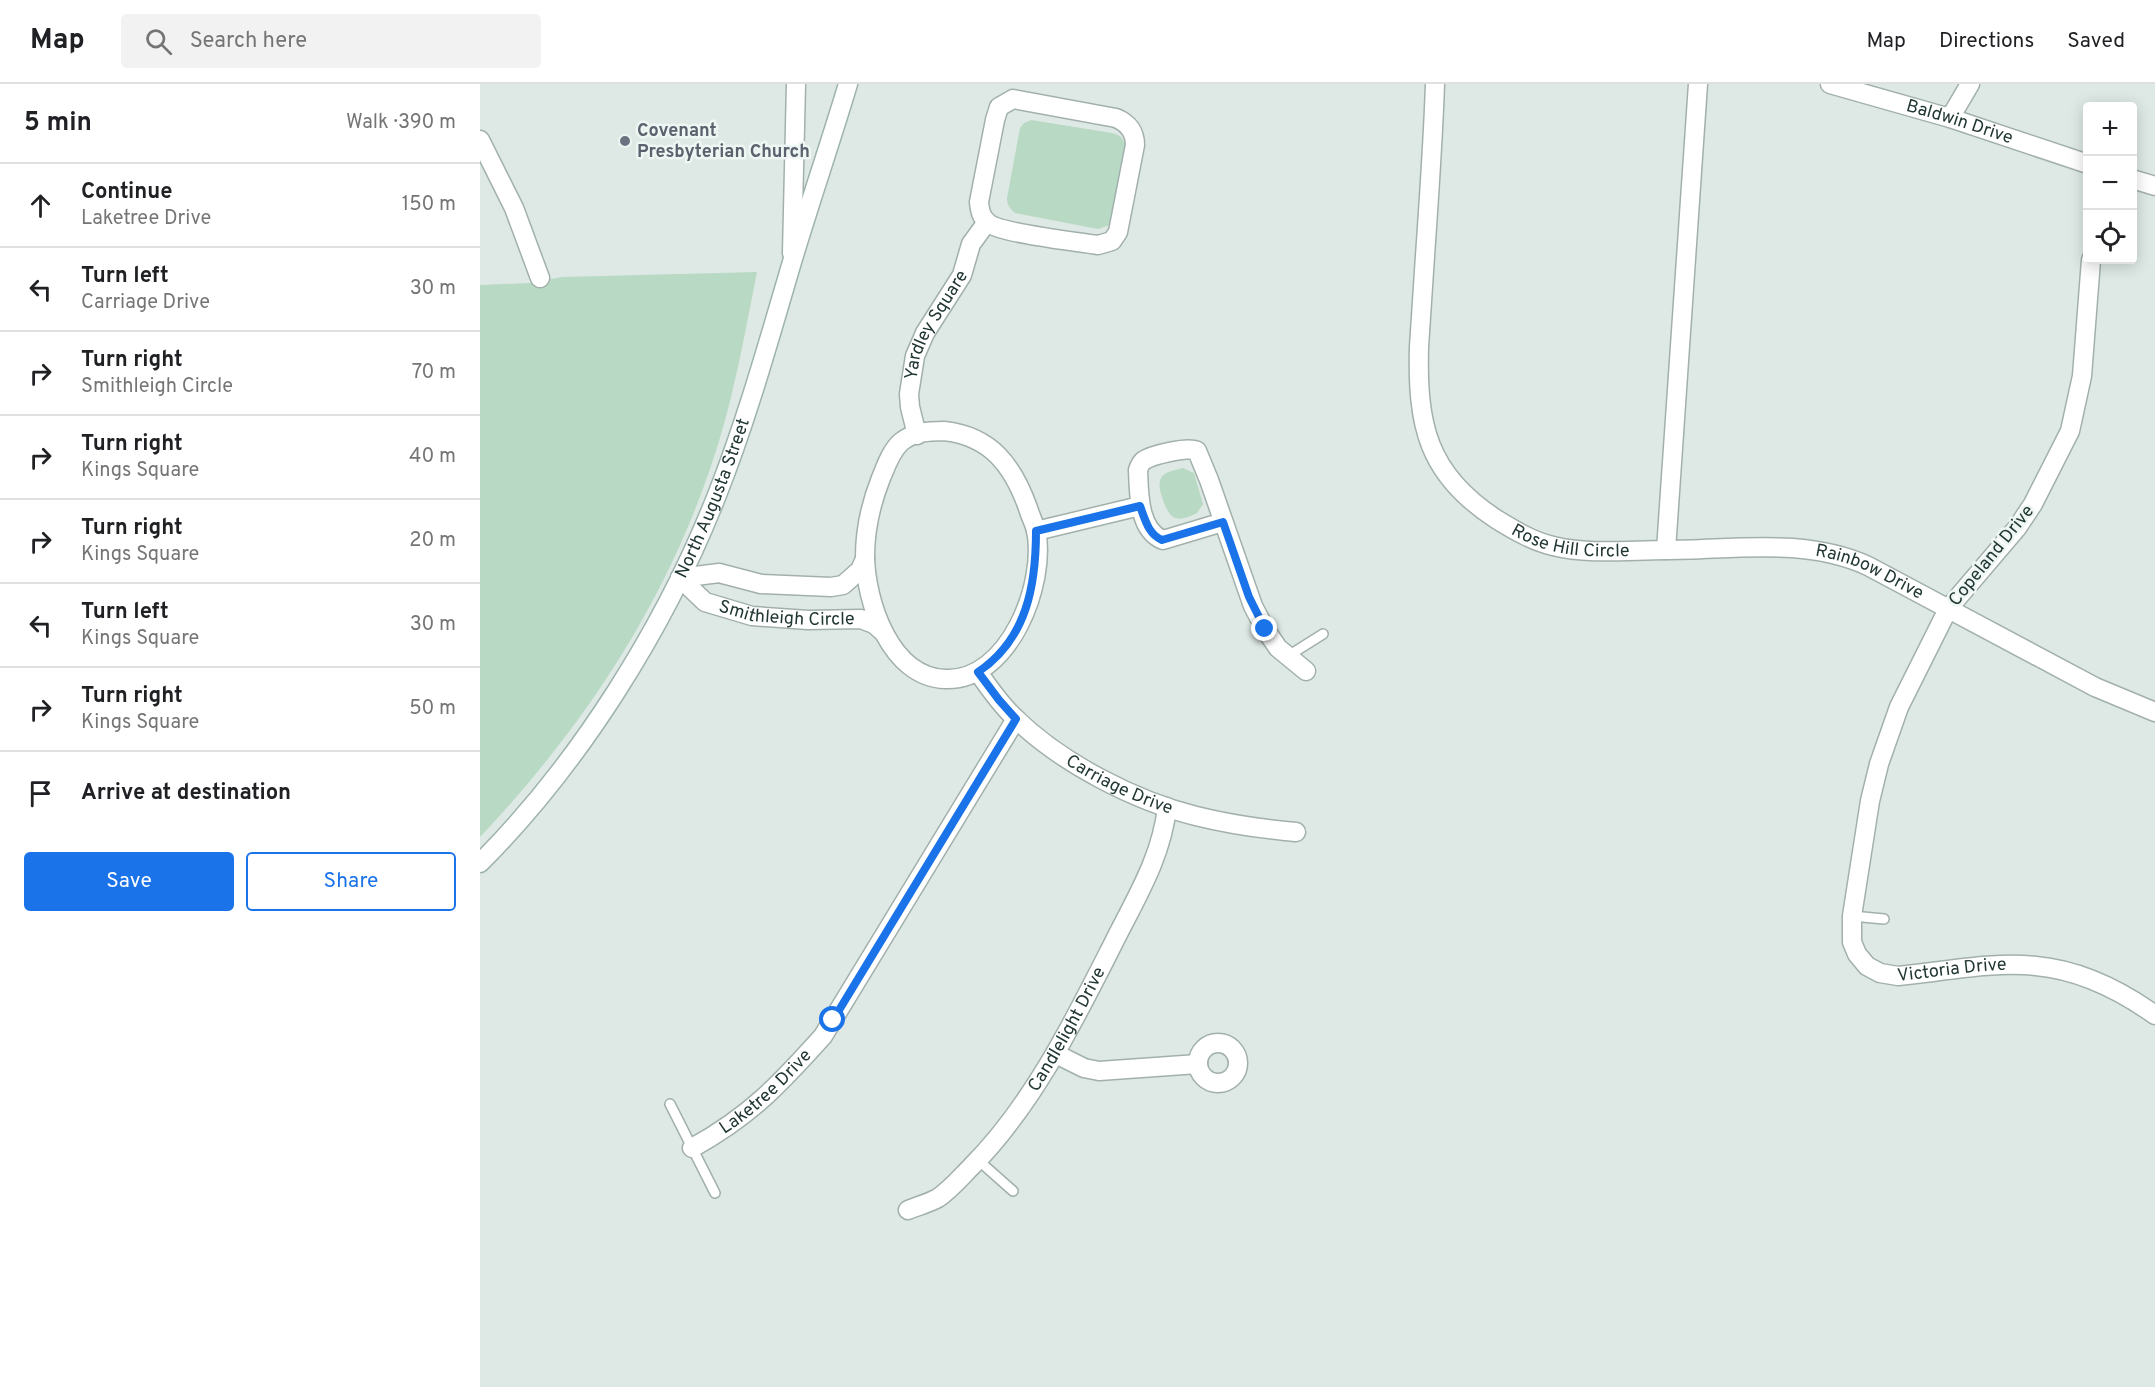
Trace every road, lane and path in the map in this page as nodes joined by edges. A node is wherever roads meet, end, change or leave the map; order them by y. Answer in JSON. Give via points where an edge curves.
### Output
{"nodes":[{"id":1,"x":796,"y":84,"type":"edge"},
{"id":2,"x":848,"y":84,"type":"edge"},
{"id":3,"x":1436,"y":84,"type":"edge"},
{"id":4,"x":1698,"y":84,"type":"edge"},
{"id":5,"x":1711,"y":84,"type":"edge"},
{"id":6,"x":1830,"y":84,"type":"edge"},
{"id":7,"x":1970,"y":84,"type":"edge"},
{"id":8,"x":1696,"y":106,"type":"junction"},
{"id":9,"x":1950,"y":118,"type":"junction"},
{"id":10,"x":480,"y":140,"type":"edge"},
{"id":11,"x":2083,"y":162,"type":"edge"},
{"id":12,"x":2137,"y":180,"type":"edge"},
{"id":13,"x":2155,"y":186,"type":"edge"},
{"id":14,"x":987,"y":222,"type":"junction"},
{"id":15,"x":792,"y":261,"type":"junction"},
{"id":16,"x":2091,"y":264,"type":"edge"},
{"id":17,"x":540,"y":278,"type":"dead end"},
{"id":18,"x":917,"y":435,"type":"junction"},
{"id":19,"x":1140,"y":506,"type":"junction"},
{"id":20,"x":1223,"y":522,"type":"junction"},
{"id":21,"x":1036,"y":531,"type":"junction"},
{"id":22,"x":1666,"y":550,"type":"junction"},
{"id":23,"x":865,"y":560,"type":"junction"},
{"id":24,"x":681,"y":578,"type":"junction"},
{"id":25,"x":1948,"y":609,"type":"junction"},
{"id":26,"x":883,"y":632,"type":"junction"},
{"id":27,"x":1323,"y":633,"type":"dead end"},
{"id":28,"x":1288,"y":656,"type":"junction"},
{"id":29,"x":1306,"y":671,"type":"dead end"},
{"id":30,"x":978,"y":672,"type":"junction"},
{"id":31,"x":2155,"y":712,"type":"edge"},
{"id":32,"x":1016,"y":719,"type":"junction"},
{"id":33,"x":1167,"y":807,"type":"junction"},
{"id":34,"x":1296,"y":832,"type":"dead end"},
{"id":35,"x":1863,"y":845,"type":"joint"},
{"id":36,"x":480,"y":863,"type":"edge"},
{"id":37,"x":1852,"y":916,"type":"junction"},
{"id":38,"x":1884,"y":919,"type":"dead end"},
{"id":39,"x":2155,"y":1015,"type":"edge"},
{"id":40,"x":1056,"y":1054,"type":"junction"},
{"id":41,"x":1198,"y":1064,"type":"dead end"},
{"id":42,"x":670,"y":1104,"type":"dead end"},
{"id":43,"x":692,"y":1148,"type":"junction"},
{"id":44,"x":978,"y":1160,"type":"junction"},
{"id":45,"x":1013,"y":1191,"type":"dead end"},
{"id":46,"x":715,"y":1193,"type":"dead end"},
{"id":47,"x":909,"y":1210,"type":"dead end"}],
"edges":[{"from":1,"to":15,"type":"street"},
{"from":2,"to":15,"type":"street","name":"North Augusta Street"},
{"from":3,"to":22,"type":"street","name":"Rose Hill Circle","via":[[1418,382],[1423,422],[1435,455],[1469,500],[1527,537],[1581,550]]},
{"from":4,"to":8,"type":"street"},
{"from":5,"to":8,"type":"street"},
{"from":6,"to":9,"type":"street","name":"Baldwin Drive"},
{"from":7,"to":9,"type":"street"},
{"from":8,"to":22,"type":"street"},
{"from":9,"to":11,"type":"street","name":"Baldwin Drive"},
{"from":10,"to":17,"type":"street","via":[[514,208]]},
{"from":12,"to":13,"type":"street"},
{"from":14,"to":14,"type":"street","via":[[1010,231],[1098,245],[1112,242],[1119,232],[1135,145],[1129,126],[1116,118],[1013,99],[999,107],[979,202]]},
{"from":14,"to":18,"type":"street","name":"Yardley Square","via":[[971,244],[962,275],[915,356],[909,402]]},
{"from":15,"to":24,"type":"street","name":"North Augusta Street","via":[[727,470]]},
{"from":16,"to":25,"type":"street","name":"Copeland Drive","via":[[2082,376],[2070,431],[2017,528]]},
{"from":18,"to":21,"type":"street","name":"Smithleigh Circle","via":[[933,431],[962,434],[994,451],[1016,479]]},
{"from":18,"to":23,"type":"street","name":"Smithleigh Circle","via":[[898,445],[884,471],[871,509]]},
{"from":19,"to":20,"type":"street","via":[[1149,529],[1162,540]]},
{"from":19,"to":20,"type":"street","via":[[1138,470],[1143,462],[1194,448]]},
{"from":19,"to":21,"type":"street"},
{"from":20,"to":28,"type":"street","via":[[1253,606],[1278,648]]},
{"from":21,"to":30,"type":"street","name":"Smithleigh Circle","via":[[1034,580],[1023,616],[1003,649]]},
{"from":22,"to":25,"type":"street","name":"Rainbow Drive","via":[[1790,547],[1827,552],[1868,566]]},
{"from":23,"to":24,"type":"street","name":"Smithleigh Circle","via":[[843,585],[831,587],[761,584],[719,573]]},
{"from":23,"to":26,"type":"street","name":"Smithleigh Circle","via":[[869,593]]},
{"from":24,"to":26,"type":"street","name":"Smithleigh Circle","via":[[705,602],[752,616],[861,619]]},
{"from":24,"to":36,"type":"street","name":"North Augusta Street","via":[[659,622],[588,731],[536,801]]},
{"from":25,"to":31,"type":"street","name":"Rainbow Drive","via":[[2095,687]]},
{"from":25,"to":35,"type":"street","name":"Copeland Drive","via":[[1899,707],[1870,801]]},
{"from":26,"to":30,"type":"street","name":"Smithleigh Circle","via":[[901,657],[925,674],[947,679]]},
{"from":27,"to":28,"type":"lane"},
{"from":28,"to":29,"type":"street"},
{"from":30,"to":32,"type":"street","name":"Carriage Drive"},
{"from":32,"to":33,"type":"street","name":"Carriage Drive","via":[[1093,773]]},
{"from":32,"to":43,"type":"street","name":"Laketree Drive","via":[[823,1036],[760,1103]]},
{"from":33,"to":34,"type":"street","name":"Carriage Drive","via":[[1209,819]]},
{"from":33,"to":40,"type":"street","name":"Candlelight Drive","via":[[1165,830],[1152,866]]},
{"from":35,"to":37,"type":"street","name":"Victoria Drive"},
{"from":37,"to":38,"type":"lane"},
{"from":37,"to":39,"type":"street","name":"Victoria Drive","via":[[1852,942],[1857,954],[1867,966],[1885,975],[2000,965],[2038,966],[2095,981]]},
{"from":40,"to":41,"type":"street","via":[[1099,1071]]},
{"from":40,"to":44,"type":"street","name":"Candlelight Drive","via":[[1013,1118]]},
{"from":42,"to":43,"type":"lane"},
{"from":43,"to":46,"type":"lane"},
{"from":44,"to":45,"type":"lane"},
{"from":44,"to":47,"type":"street","name":"Candlelight Drive","via":[[938,1198]]}]}
